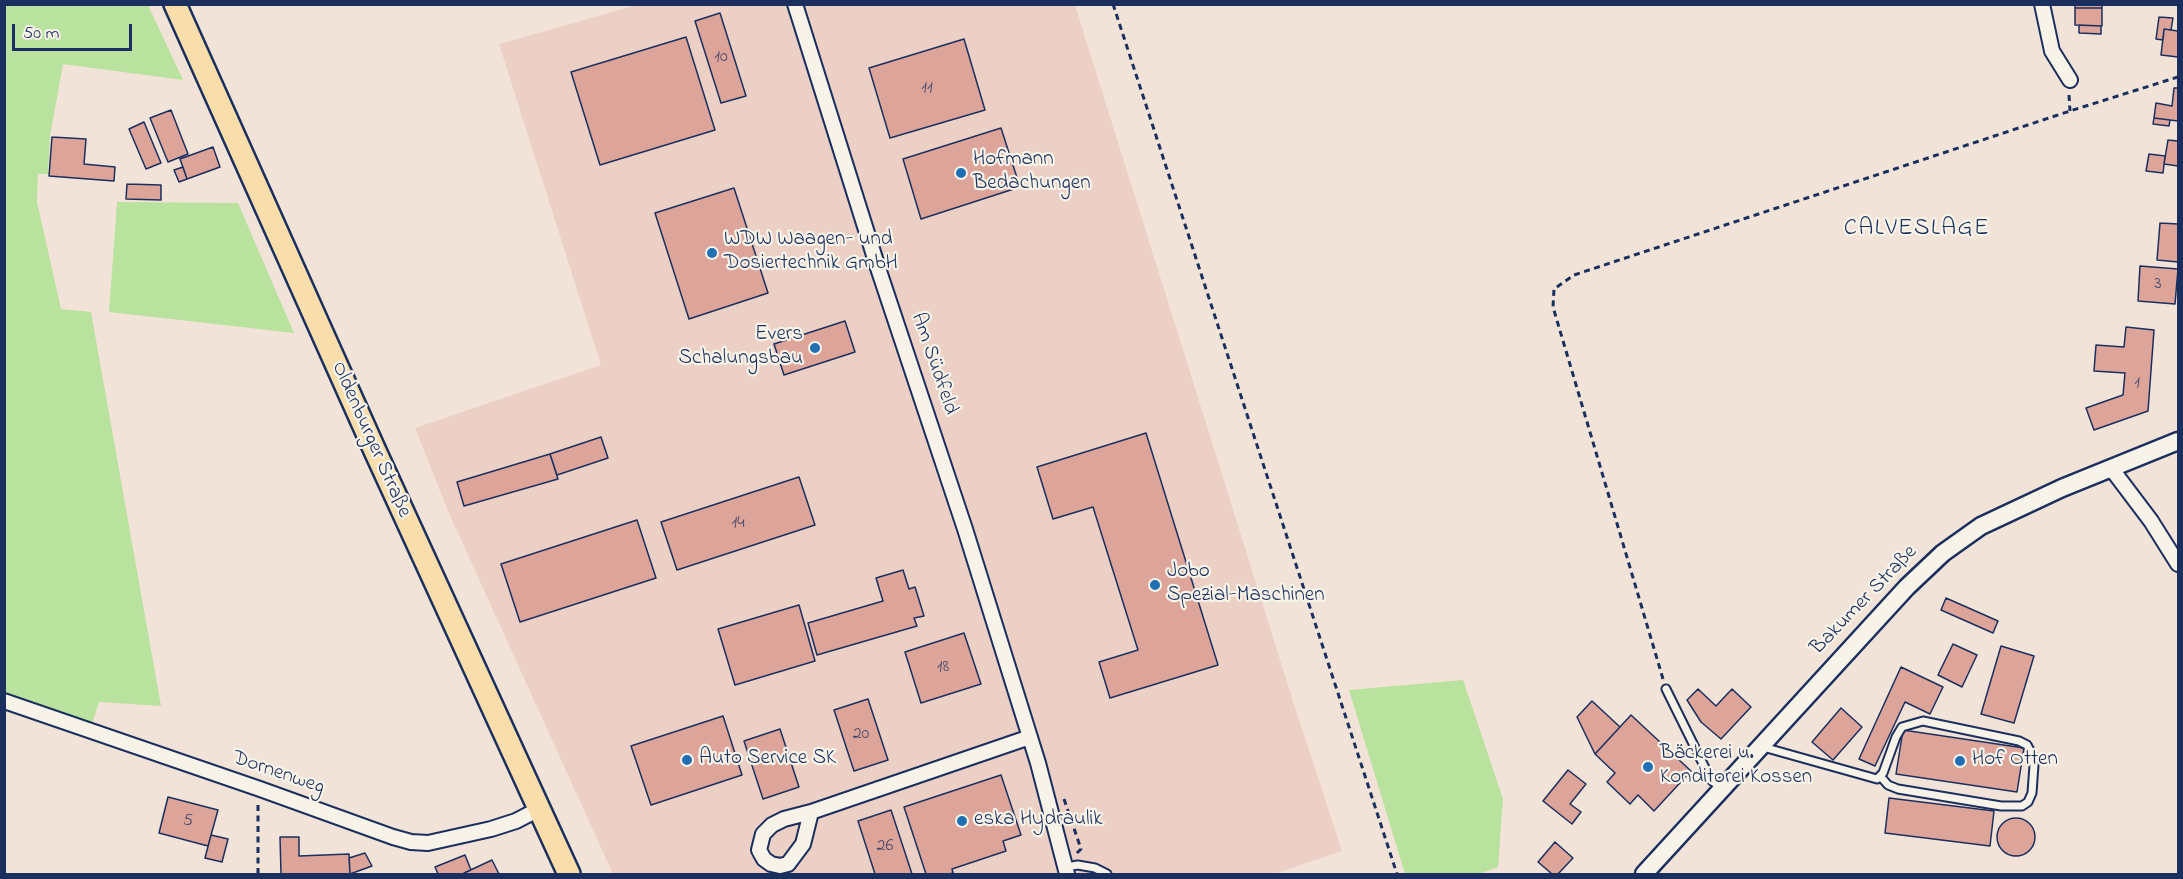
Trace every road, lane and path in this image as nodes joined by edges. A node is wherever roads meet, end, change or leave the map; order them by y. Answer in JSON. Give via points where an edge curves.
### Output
{"nodes":[{"id":1,"x":175,"y":4,"type":"edge"},
{"id":2,"x":795,"y":4,"type":"edge"},
{"id":3,"x":1113,"y":4,"type":"edge"},
{"id":4,"x":2042,"y":4,"type":"edge"},
{"id":5,"x":2178,"y":77,"type":"edge"},
{"id":6,"x":2070,"y":80,"type":"dead end"},
{"id":7,"x":2178,"y":441,"type":"edge"},
{"id":8,"x":2110,"y":468,"type":"junction"},
{"id":9,"x":2178,"y":564,"type":"edge"},
{"id":10,"x":1666,"y":689,"type":"joint"},
{"id":11,"x":4,"y":701,"type":"edge"},
{"id":12,"x":1030,"y":737,"type":"junction"},
{"id":13,"x":1761,"y":746,"type":"junction"},
{"id":14,"x":1881,"y":777,"type":"junction"},
{"id":15,"x":260,"y":789,"type":"junction"},
{"id":16,"x":1721,"y":789,"type":"junction"},
{"id":17,"x":539,"y":809,"type":"junction"},
{"id":18,"x":811,"y":812,"type":"dead end"},
{"id":19,"x":1066,"y":871,"type":"edge"},
{"id":20,"x":258,"y":874,"type":"edge"},
{"id":21,"x":568,"y":874,"type":"edge"},
{"id":22,"x":1107,"y":874,"type":"edge"},
{"id":23,"x":1397,"y":874,"type":"edge"},
{"id":24,"x":1644,"y":874,"type":"edge"}],
"edges":[{"from":1,"to":17,"type":"main road","name":"Oldenburger Straße"},
{"from":2,"to":12,"type":"street","name":"Am Südfeld"},
{"from":3,"to":23,"type":"path"},
{"from":4,"to":6,"type":"street","via":[[2052,51]]},
{"from":5,"to":10,"type":"path","via":[[1574,275],[1554,289],[1553,307]]},
{"from":7,"to":8,"type":"street","name":"Bakumer Straße"},
{"from":8,"to":9,"type":"street"},
{"from":8,"to":13,"type":"street","name":"Bakumer Straße","via":[[1981,526],[1943,553]]},
{"from":10,"to":16,"type":"lane","via":[[1711,780]]},
{"from":11,"to":15,"type":"street","name":"Dornenweg"},
{"from":12,"to":18,"type":"street"},
{"from":12,"to":19,"type":"street","name":"Am Südfeld"},
{"from":13,"to":14,"type":"lane","via":[[1873,779]]},
{"from":13,"to":16,"type":"street","name":"Bakumer Straße"},
{"from":14,"to":14,"type":"lane","via":[[1898,789],[2022,806],[2032,793],[2034,765],[2032,754],[2019,741],[1923,721],[1902,728]]},
{"from":15,"to":17,"type":"street","name":"Dornenweg","via":[[393,837],[428,843],[507,824]]},
{"from":15,"to":20,"type":"path"},
{"from":16,"to":24,"type":"street","name":"Bakumer Straße"},
{"from":17,"to":21,"type":"main road","name":"Oldenburger Straße"},
{"from":19,"to":22,"type":"lane","name":"Am Südfeld","via":[[1078,865]]}]}
